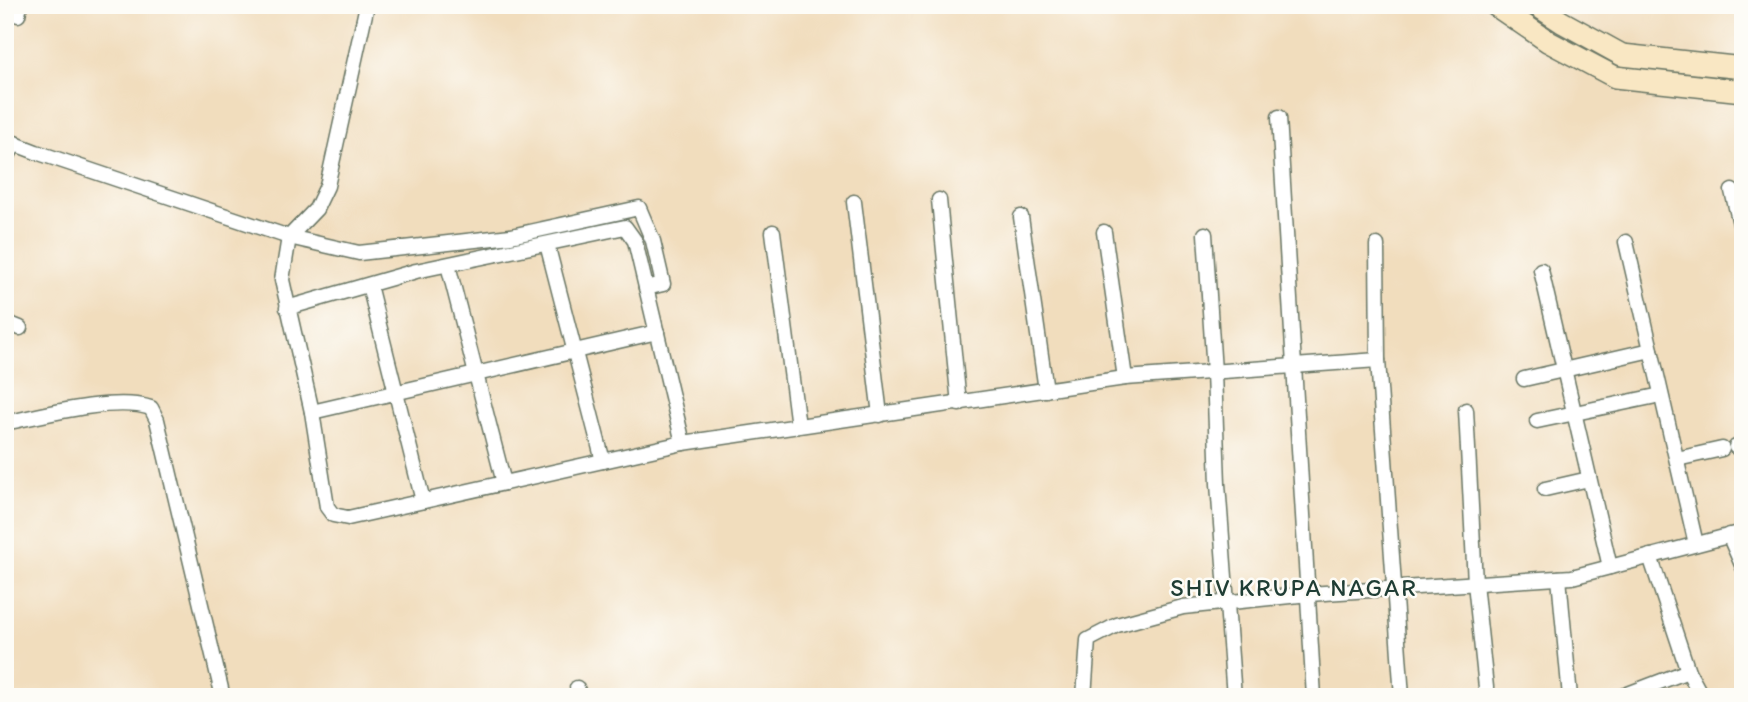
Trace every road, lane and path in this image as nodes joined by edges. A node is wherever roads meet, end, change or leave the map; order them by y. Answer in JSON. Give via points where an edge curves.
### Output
{"nodes":[{"id":1,"x":367,"y":5,"type":"edge"},
{"id":2,"x":1494,"y":5,"type":"edge"},
{"id":3,"x":1536,"y":5,"type":"edge"},
{"id":4,"x":1743,"y":68,"type":"edge"},
{"id":5,"x":1743,"y":91,"type":"edge"},
{"id":6,"x":1279,"y":117,"type":"dead end"},
{"id":7,"x":10,"y":141,"type":"edge"},
{"id":8,"x":5,"y":161,"type":"edge"},
{"id":9,"x":1732,"y":191,"type":"dead end"},
{"id":10,"x":939,"y":200,"type":"dead end"},
{"id":11,"x":854,"y":202,"type":"dead end"},
{"id":12,"x":1021,"y":217,"type":"dead end"},
{"id":13,"x":773,"y":232,"type":"dead end"},
{"id":14,"x":1104,"y":232,"type":"dead end"},
{"id":15,"x":1205,"y":234,"type":"dead end"},
{"id":16,"x":1743,"y":236,"type":"edge"},
{"id":17,"x":289,"y":237,"type":"junction"},
{"id":18,"x":1626,"y":242,"type":"dead end"},
{"id":19,"x":547,"y":244,"type":"junction"},
{"id":20,"x":1377,"y":245,"type":"dead end"},
{"id":21,"x":448,"y":265,"type":"junction"},
{"id":22,"x":1541,"y":270,"type":"dead end"},
{"id":23,"x":369,"y":285,"type":"junction"},
{"id":24,"x":646,"y":288,"type":"junction"},
{"id":25,"x":287,"y":308,"type":"junction"},
{"id":26,"x":5,"y":322,"type":"edge"},
{"id":27,"x":20,"y":328,"type":"dead end"},
{"id":28,"x":657,"y":332,"type":"junction"},
{"id":29,"x":1651,"y":350,"type":"junction"},
{"id":30,"x":574,"y":351,"type":"junction"},
{"id":31,"x":1378,"y":360,"type":"junction"},
{"id":32,"x":1295,"y":366,"type":"junction"},
{"id":33,"x":1564,"y":370,"type":"junction"},
{"id":34,"x":1214,"y":372,"type":"junction"},
{"id":35,"x":475,"y":374,"type":"junction"},
{"id":36,"x":1125,"y":378,"type":"junction"},
{"id":37,"x":1524,"y":379,"type":"dead end"},
{"id":38,"x":1046,"y":390,"type":"junction"},
{"id":39,"x":396,"y":392,"type":"junction"},
{"id":40,"x":1661,"y":395,"type":"junction"},
{"id":41,"x":958,"y":404,"type":"junction"},
{"id":42,"x":1466,"y":410,"type":"dead end"},
{"id":43,"x":312,"y":412,"type":"junction"},
{"id":44,"x":1574,"y":414,"type":"junction"},
{"id":45,"x":880,"y":415,"type":"junction"},
{"id":46,"x":1537,"y":421,"type":"dead end"},
{"id":47,"x":5,"y":423,"type":"edge"},
{"id":48,"x":798,"y":426,"type":"junction"},
{"id":49,"x":683,"y":443,"type":"junction"},
{"id":50,"x":1734,"y":447,"type":"edge"},
{"id":51,"x":1677,"y":459,"type":"junction"},
{"id":52,"x":603,"y":461,"type":"junction"},
{"id":53,"x":1589,"y":479,"type":"junction"},
{"id":54,"x":504,"y":482,"type":"junction"},
{"id":55,"x":1545,"y":489,"type":"dead end"},
{"id":56,"x":423,"y":501,"type":"junction"},
{"id":57,"x":1736,"y":533,"type":"edge"},
{"id":58,"x":1696,"y":544,"type":"junction"},
{"id":59,"x":1650,"y":556,"type":"junction"},
{"id":60,"x":1610,"y":567,"type":"junction"},
{"id":61,"x":1743,"y":567,"type":"edge"},
{"id":62,"x":1559,"y":578,"type":"junction"},
{"id":63,"x":1475,"y":583,"type":"junction"},
{"id":64,"x":1395,"y":588,"type":"junction"},
{"id":65,"x":1309,"y":594,"type":"junction"},
{"id":66,"x":1227,"y":603,"type":"junction"},
{"id":67,"x":1688,"y":671,"type":"junction"},
{"id":68,"x":223,"y":697,"type":"edge"},
{"id":69,"x":1084,"y":697,"type":"edge"},
{"id":70,"x":1234,"y":697,"type":"edge"},
{"id":71,"x":1314,"y":697,"type":"edge"},
{"id":72,"x":1402,"y":697,"type":"edge"},
{"id":73,"x":1487,"y":697,"type":"edge"},
{"id":74,"x":1570,"y":697,"type":"edge"},
{"id":75,"x":1620,"y":697,"type":"edge"},
{"id":76,"x":1702,"y":697,"type":"edge"}],
"edges":[{"from":1,"to":17,"type":"street","via":[[327,186],[316,209]]},
{"from":2,"to":5,"type":"main road","via":[[1549,42],[1615,77]]},
{"from":3,"to":4,"type":"main road","via":[[1622,55]]},
{"from":6,"to":32,"type":"street"},
{"from":7,"to":8,"type":"street"},
{"from":7,"to":17,"type":"street"},
{"from":9,"to":16,"type":"street"},
{"from":10,"to":41,"type":"street"},
{"from":11,"to":45,"type":"street"},
{"from":12,"to":38,"type":"street"},
{"from":13,"to":48,"type":"street"},
{"from":14,"to":36,"type":"street"},
{"from":15,"to":34,"type":"street"},
{"from":17,"to":24,"type":"street","via":[[359,253],[511,236],[639,208],[663,284]]},
{"from":17,"to":25,"type":"street","via":[[282,280]]},
{"from":18,"to":29,"type":"street"},
{"from":19,"to":21,"type":"street"},
{"from":19,"to":24,"type":"street","via":[[625,227],[635,241]]},
{"from":19,"to":30,"type":"street"},
{"from":20,"to":31,"type":"street"},
{"from":21,"to":23,"type":"street"},
{"from":21,"to":35,"type":"street"},
{"from":22,"to":33,"type":"street"},
{"from":23,"to":25,"type":"street"},
{"from":23,"to":39,"type":"street"},
{"from":24,"to":28,"type":"street"},
{"from":25,"to":43,"type":"street"},
{"from":26,"to":27,"type":"street"},
{"from":28,"to":30,"type":"street"},
{"from":28,"to":49,"type":"street"},
{"from":29,"to":33,"type":"street"},
{"from":29,"to":40,"type":"street"},
{"from":30,"to":35,"type":"street"},
{"from":30,"to":52,"type":"street"},
{"from":31,"to":32,"type":"street"},
{"from":31,"to":64,"type":"street"},
{"from":32,"to":34,"type":"street"},
{"from":32,"to":65,"type":"street"},
{"from":33,"to":37,"type":"street"},
{"from":33,"to":44,"type":"street"},
{"from":34,"to":36,"type":"street"},
{"from":34,"to":66,"type":"street"},
{"from":35,"to":39,"type":"street"},
{"from":35,"to":54,"type":"street"},
{"from":36,"to":38,"type":"street"},
{"from":38,"to":41,"type":"street"},
{"from":39,"to":43,"type":"street"},
{"from":39,"to":56,"type":"street"},
{"from":40,"to":44,"type":"street"},
{"from":40,"to":51,"type":"street"},
{"from":41,"to":45,"type":"street"},
{"from":42,"to":63,"type":"street"},
{"from":43,"to":56,"type":"street","via":[[327,507],[333,515],[348,518]]},
{"from":44,"to":46,"type":"street"},
{"from":44,"to":53,"type":"street"},
{"from":45,"to":48,"type":"street"},
{"from":47,"to":68,"type":"street","via":[[78,408],[139,404],[151,408]]},
{"from":48,"to":49,"type":"street"},
{"from":49,"to":52,"type":"street"},
{"from":50,"to":51,"type":"street"},
{"from":51,"to":58,"type":"street"},
{"from":52,"to":54,"type":"street"},
{"from":53,"to":55,"type":"street"},
{"from":53,"to":60,"type":"street"},
{"from":54,"to":56,"type":"street"},
{"from":57,"to":58,"type":"street"},
{"from":57,"to":61,"type":"street"},
{"from":58,"to":59,"type":"street"},
{"from":59,"to":60,"type":"street"},
{"from":59,"to":67,"type":"street"},
{"from":60,"to":62,"type":"street"},
{"from":62,"to":63,"type":"street"},
{"from":62,"to":74,"type":"street"},
{"from":63,"to":64,"type":"street"},
{"from":63,"to":73,"type":"street"},
{"from":64,"to":65,"type":"street"},
{"from":64,"to":72,"type":"street"},
{"from":65,"to":66,"type":"street"},
{"from":65,"to":71,"type":"street"},
{"from":66,"to":69,"type":"street","via":[[1117,625],[1088,640]]},
{"from":66,"to":70,"type":"street"},
{"from":67,"to":75,"type":"street"},
{"from":67,"to":76,"type":"street"}]}
